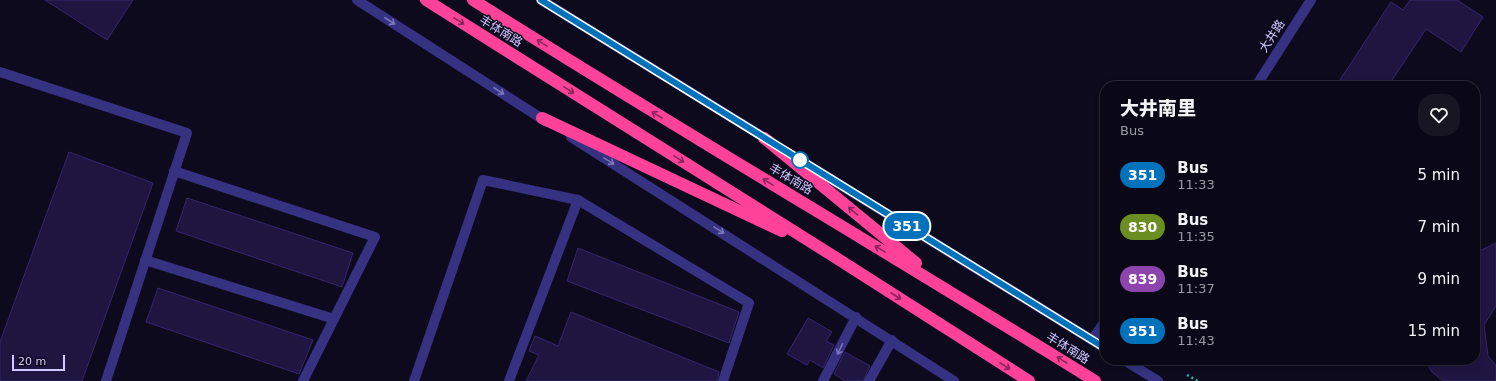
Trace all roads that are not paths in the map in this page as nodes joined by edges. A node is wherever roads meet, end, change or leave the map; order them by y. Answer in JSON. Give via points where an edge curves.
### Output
{"nodes":[{"id":1,"x":357,"y":0,"type":"edge"},
{"id":2,"x":426,"y":0,"type":"edge"},
{"id":3,"x":473,"y":0,"type":"edge"},
{"id":4,"x":540,"y":0,"type":"edge"},
{"id":5,"x":1311,"y":0,"type":"edge"},
{"id":6,"x":0,"y":72,"type":"edge"},
{"id":7,"x":1259,"y":81,"type":"edge"},
{"id":8,"x":542,"y":118,"type":"junction"},
{"id":9,"x":764,"y":138,"type":"junction"},
{"id":10,"x":174,"y":171,"type":"junction"},
{"id":11,"x":578,"y":200,"type":"junction"},
{"id":12,"x":830,"y":254,"type":"junction"},
{"id":13,"x":145,"y":260,"type":"junction"},
{"id":14,"x":948,"y":290,"type":"junction"},
{"id":15,"x":856,"y":317,"type":"junction"},
{"id":16,"x":334,"y":319,"type":"junction"},
{"id":17,"x":1100,"y":328,"type":"edge"},
{"id":18,"x":892,"y":340,"type":"junction"},
{"id":19,"x":1092,"y":340,"type":"junction"},
{"id":20,"x":1100,"y":345,"type":"edge"},
{"id":21,"x":1132,"y":365,"type":"edge"},
{"id":22,"x":106,"y":381,"type":"edge"},
{"id":23,"x":304,"y":381,"type":"edge"},
{"id":24,"x":414,"y":381,"type":"edge"},
{"id":25,"x":509,"y":381,"type":"edge"},
{"id":26,"x":723,"y":381,"type":"edge"},
{"id":27,"x":823,"y":381,"type":"edge"},
{"id":28,"x":869,"y":381,"type":"edge"},
{"id":29,"x":954,"y":381,"type":"edge"},
{"id":30,"x":1029,"y":381,"type":"edge"},
{"id":31,"x":1095,"y":381,"type":"edge"},
{"id":32,"x":1158,"y":381,"type":"edge"}],
"edges":[{"from":1,"to":8,"type":"street","one_way":true},
{"from":2,"to":12,"type":"highway","name":"丰体南路","one_way":true},
{"from":14,"to":3,"type":"highway","name":"丰体南路","one_way":true,"via":[[622,94]]},
{"from":4,"to":9,"type":"street","name":"丰体南路"},
{"from":5,"to":7,"type":"street","name":"大井路"},
{"from":6,"to":10,"type":"street","via":[[187,132]]},
{"from":8,"to":12,"type":"highway"},
{"from":8,"to":15,"type":"street","one_way":true},
{"from":14,"to":9,"type":"highway","one_way":true},
{"from":9,"to":19,"type":"street","name":"丰体南路"},
{"from":10,"to":13,"type":"street"},
{"from":10,"to":16,"type":"street","via":[[375,236]]},
{"from":11,"to":24,"type":"street","via":[[483,180]]},
{"from":11,"to":25,"type":"street"},
{"from":11,"to":26,"type":"street","via":[[749,303]]},
{"from":12,"to":30,"type":"highway","name":"丰体南路","one_way":true},
{"from":13,"to":16,"type":"street"},
{"from":13,"to":22,"type":"street"},
{"from":31,"to":14,"type":"highway","name":"丰体南路","one_way":true},
{"from":15,"to":18,"type":"street"},
{"from":15,"to":27,"type":"street","one_way":true},
{"from":16,"to":23,"type":"street"},
{"from":17,"to":19,"type":"street"},
{"from":18,"to":28,"type":"street"},
{"from":18,"to":29,"type":"street"},
{"from":19,"to":20,"type":"street","name":"丰体南路"},
{"from":21,"to":32,"type":"street"}]}
